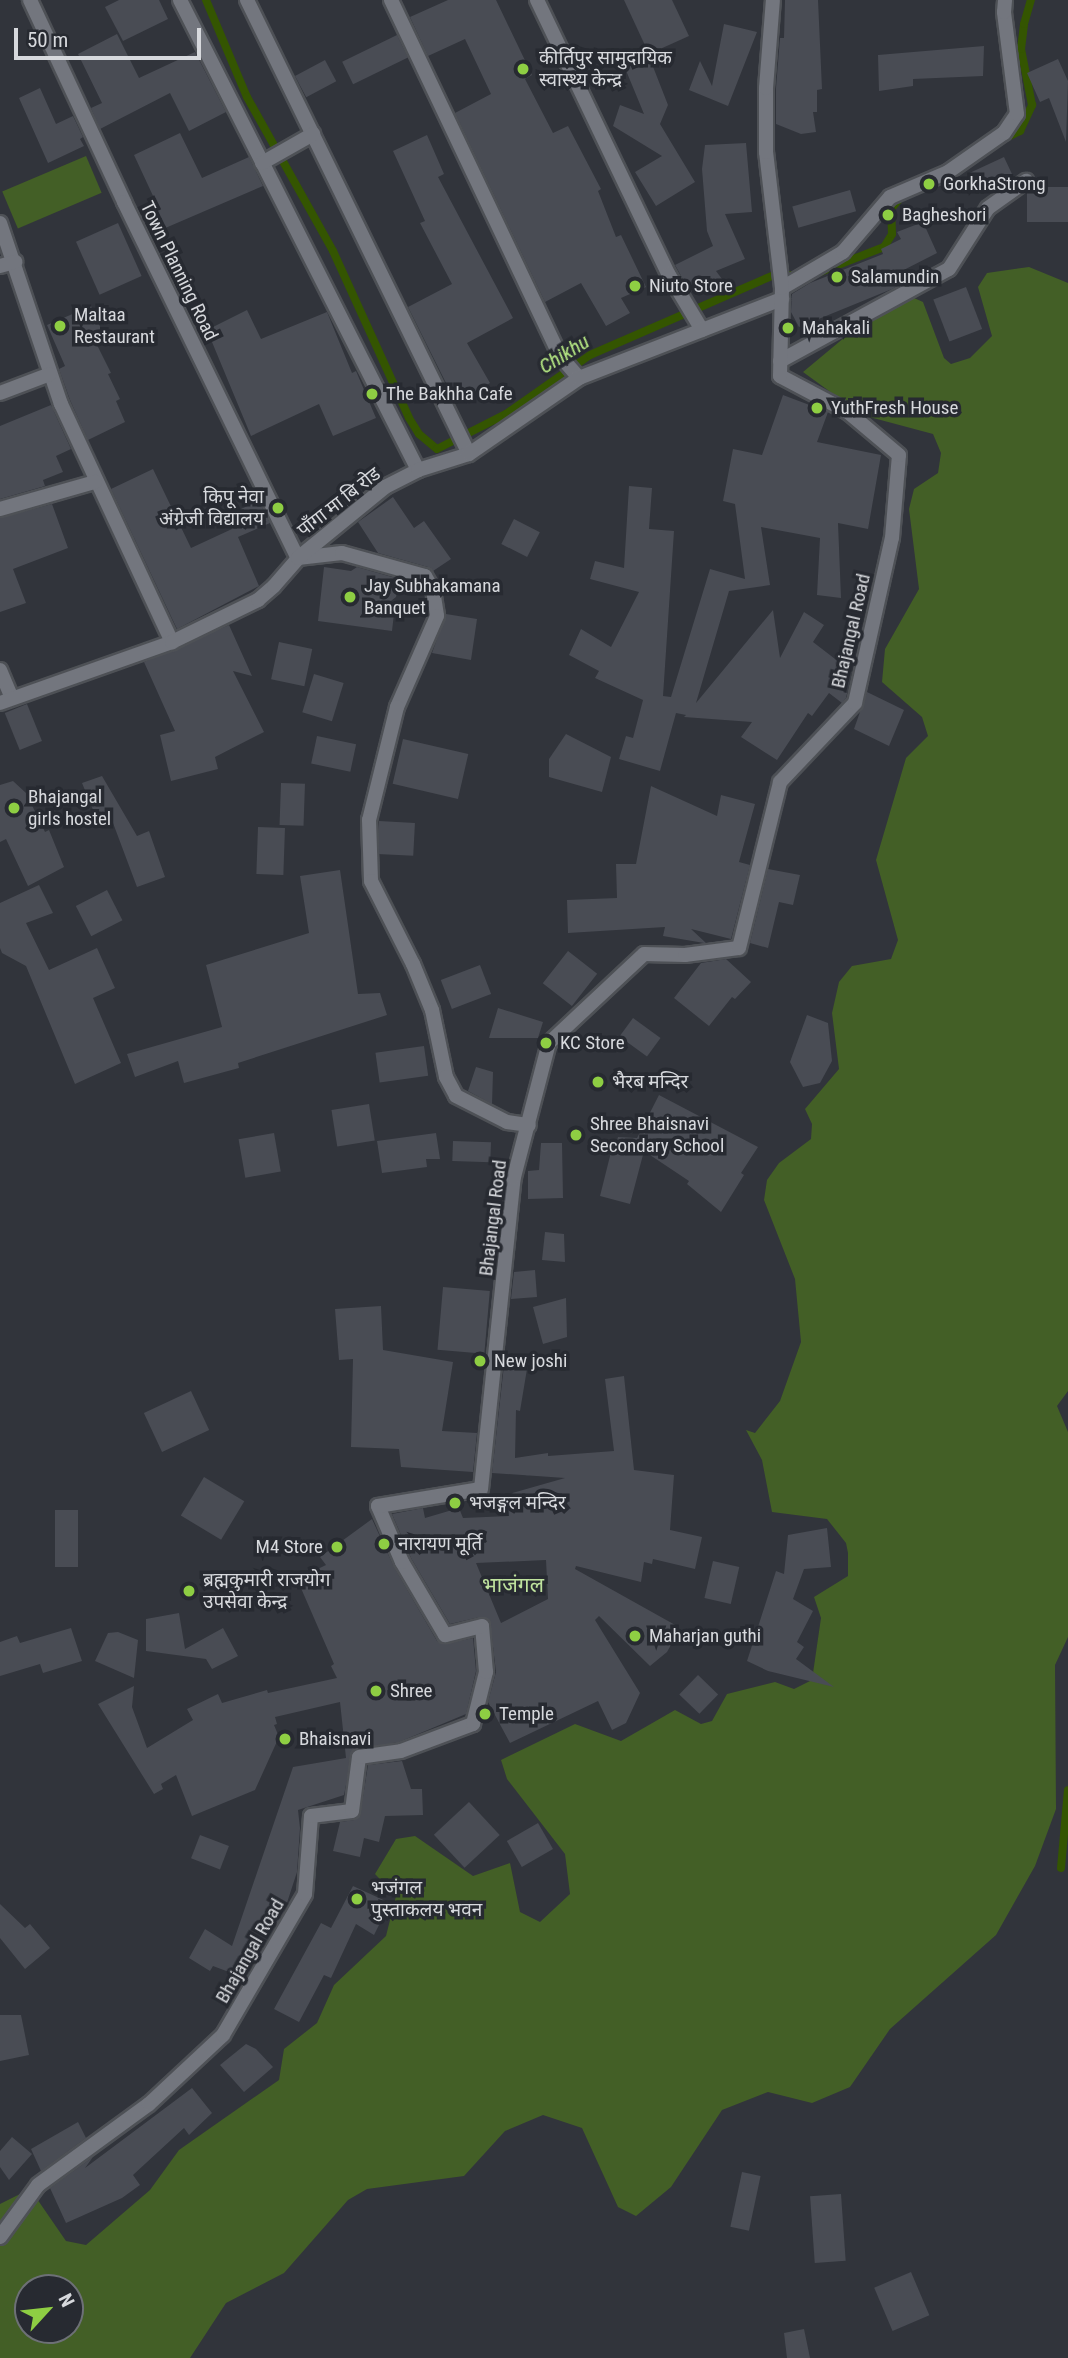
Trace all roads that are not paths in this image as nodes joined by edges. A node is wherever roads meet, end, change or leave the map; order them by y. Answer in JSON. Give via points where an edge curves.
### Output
{"nodes":[{"id":1,"x":30,"y":0,"type":"edge"},
{"id":2,"x":180,"y":0,"type":"edge"},
{"id":3,"x":247,"y":0,"type":"edge"},
{"id":4,"x":391,"y":0,"type":"edge"},
{"id":5,"x":537,"y":0,"type":"edge"},
{"id":6,"x":773,"y":0,"type":"edge"},
{"id":7,"x":1005,"y":0,"type":"edge"},
{"id":8,"x":313,"y":134,"type":"junction"},
{"id":9,"x":262,"y":163,"type":"junction"},
{"id":10,"x":1026,"y":181,"type":"dead end"},
{"id":11,"x":0,"y":223,"type":"edge"},
{"id":12,"x":16,"y":262,"type":"junction"},
{"id":13,"x":0,"y":266,"type":"edge"},
{"id":14,"x":782,"y":294,"type":"junction"},
{"id":15,"x":702,"y":330,"type":"junction"},
{"id":16,"x":780,"y":361,"type":"junction"},
{"id":17,"x":50,"y":374,"type":"junction"},
{"id":18,"x":579,"y":378,"type":"junction"},
{"id":19,"x":0,"y":393,"type":"edge"},
{"id":20,"x":469,"y":454,"type":"junction"},
{"id":21,"x":418,"y":470,"type":"junction"},
{"id":22,"x":95,"y":482,"type":"junction"},
{"id":23,"x":0,"y":509,"type":"edge"},
{"id":24,"x":298,"y":558,"type":"junction"},
{"id":25,"x":172,"y":642,"type":"junction"},
{"id":26,"x":0,"y":670,"type":"edge"},
{"id":27,"x":6,"y":701,"type":"edge"},
{"id":28,"x":529,"y":1125,"type":"junction"},
{"id":29,"x":0,"y":2237,"type":"edge"}],
"edges":[{"from":1,"to":24,"type":"street","name":"Town Planning Road"},
{"from":2,"to":9,"type":"street"},
{"from":3,"to":8,"type":"street"},
{"from":4,"to":18,"type":"street","via":[[560,356]]},
{"from":5,"to":15,"type":"street","via":[[669,275]]},
{"from":6,"to":14,"type":"street","via":[[766,152]]},
{"from":7,"to":14,"type":"street","name":"पाँगा मा बि रोड","via":[[1017,114],[1004,133],[948,172],[890,197],[843,252]]},
{"from":8,"to":9,"type":"street"},
{"from":8,"to":20,"type":"street"},
{"from":9,"to":21,"type":"street"},
{"from":10,"to":16,"type":"street","via":[[988,208],[949,269]]},
{"from":11,"to":12,"type":"street"},
{"from":12,"to":13,"type":"street"},
{"from":12,"to":17,"type":"street"},
{"from":14,"to":15,"type":"street","name":"पाँगा मा बि रोड"},
{"from":14,"to":16,"type":"street"},
{"from":15,"to":18,"type":"street","name":"पाँगा मा बि रोड"},
{"from":16,"to":28,"type":"street","name":"Bhajangal Road","via":[[780,376],[848,412],[899,455],[892,538],[855,704],[780,782],[739,948],[685,955],[644,954],[549,1043]]},
{"from":17,"to":19,"type":"street"},
{"from":17,"to":22,"type":"street"},
{"from":18,"to":20,"type":"street","name":"पाँगा मा बि रोड"},
{"from":20,"to":21,"type":"street","name":"पाँगा मा बि रोड"},
{"from":21,"to":24,"type":"street","name":"पाँगा मा बि रोड","via":[[385,488]]},
{"from":22,"to":23,"type":"street"},
{"from":22,"to":25,"type":"street"},
{"from":24,"to":25,"type":"street","name":"पाँगा मा बि रोड","via":[[258,600]]},
{"from":24,"to":28,"type":"street","via":[[342,553],[425,576],[433,590],[437,616],[397,707],[369,820],[371,881],[432,1010],[446,1077],[456,1096],[507,1122]]},
{"from":25,"to":27,"type":"street","name":"पाँगा मा बि रोड"},
{"from":26,"to":27,"type":"street"},
{"from":28,"to":29,"type":"street","name":"Bhajangal Road","via":[[514,1177],[481,1489],[378,1506],[402,1562],[444,1635],[482,1626],[486,1672],[473,1724],[401,1751],[359,1757],[352,1811],[311,1816],[305,1894],[223,2035],[149,2104],[38,2185]]}]}
